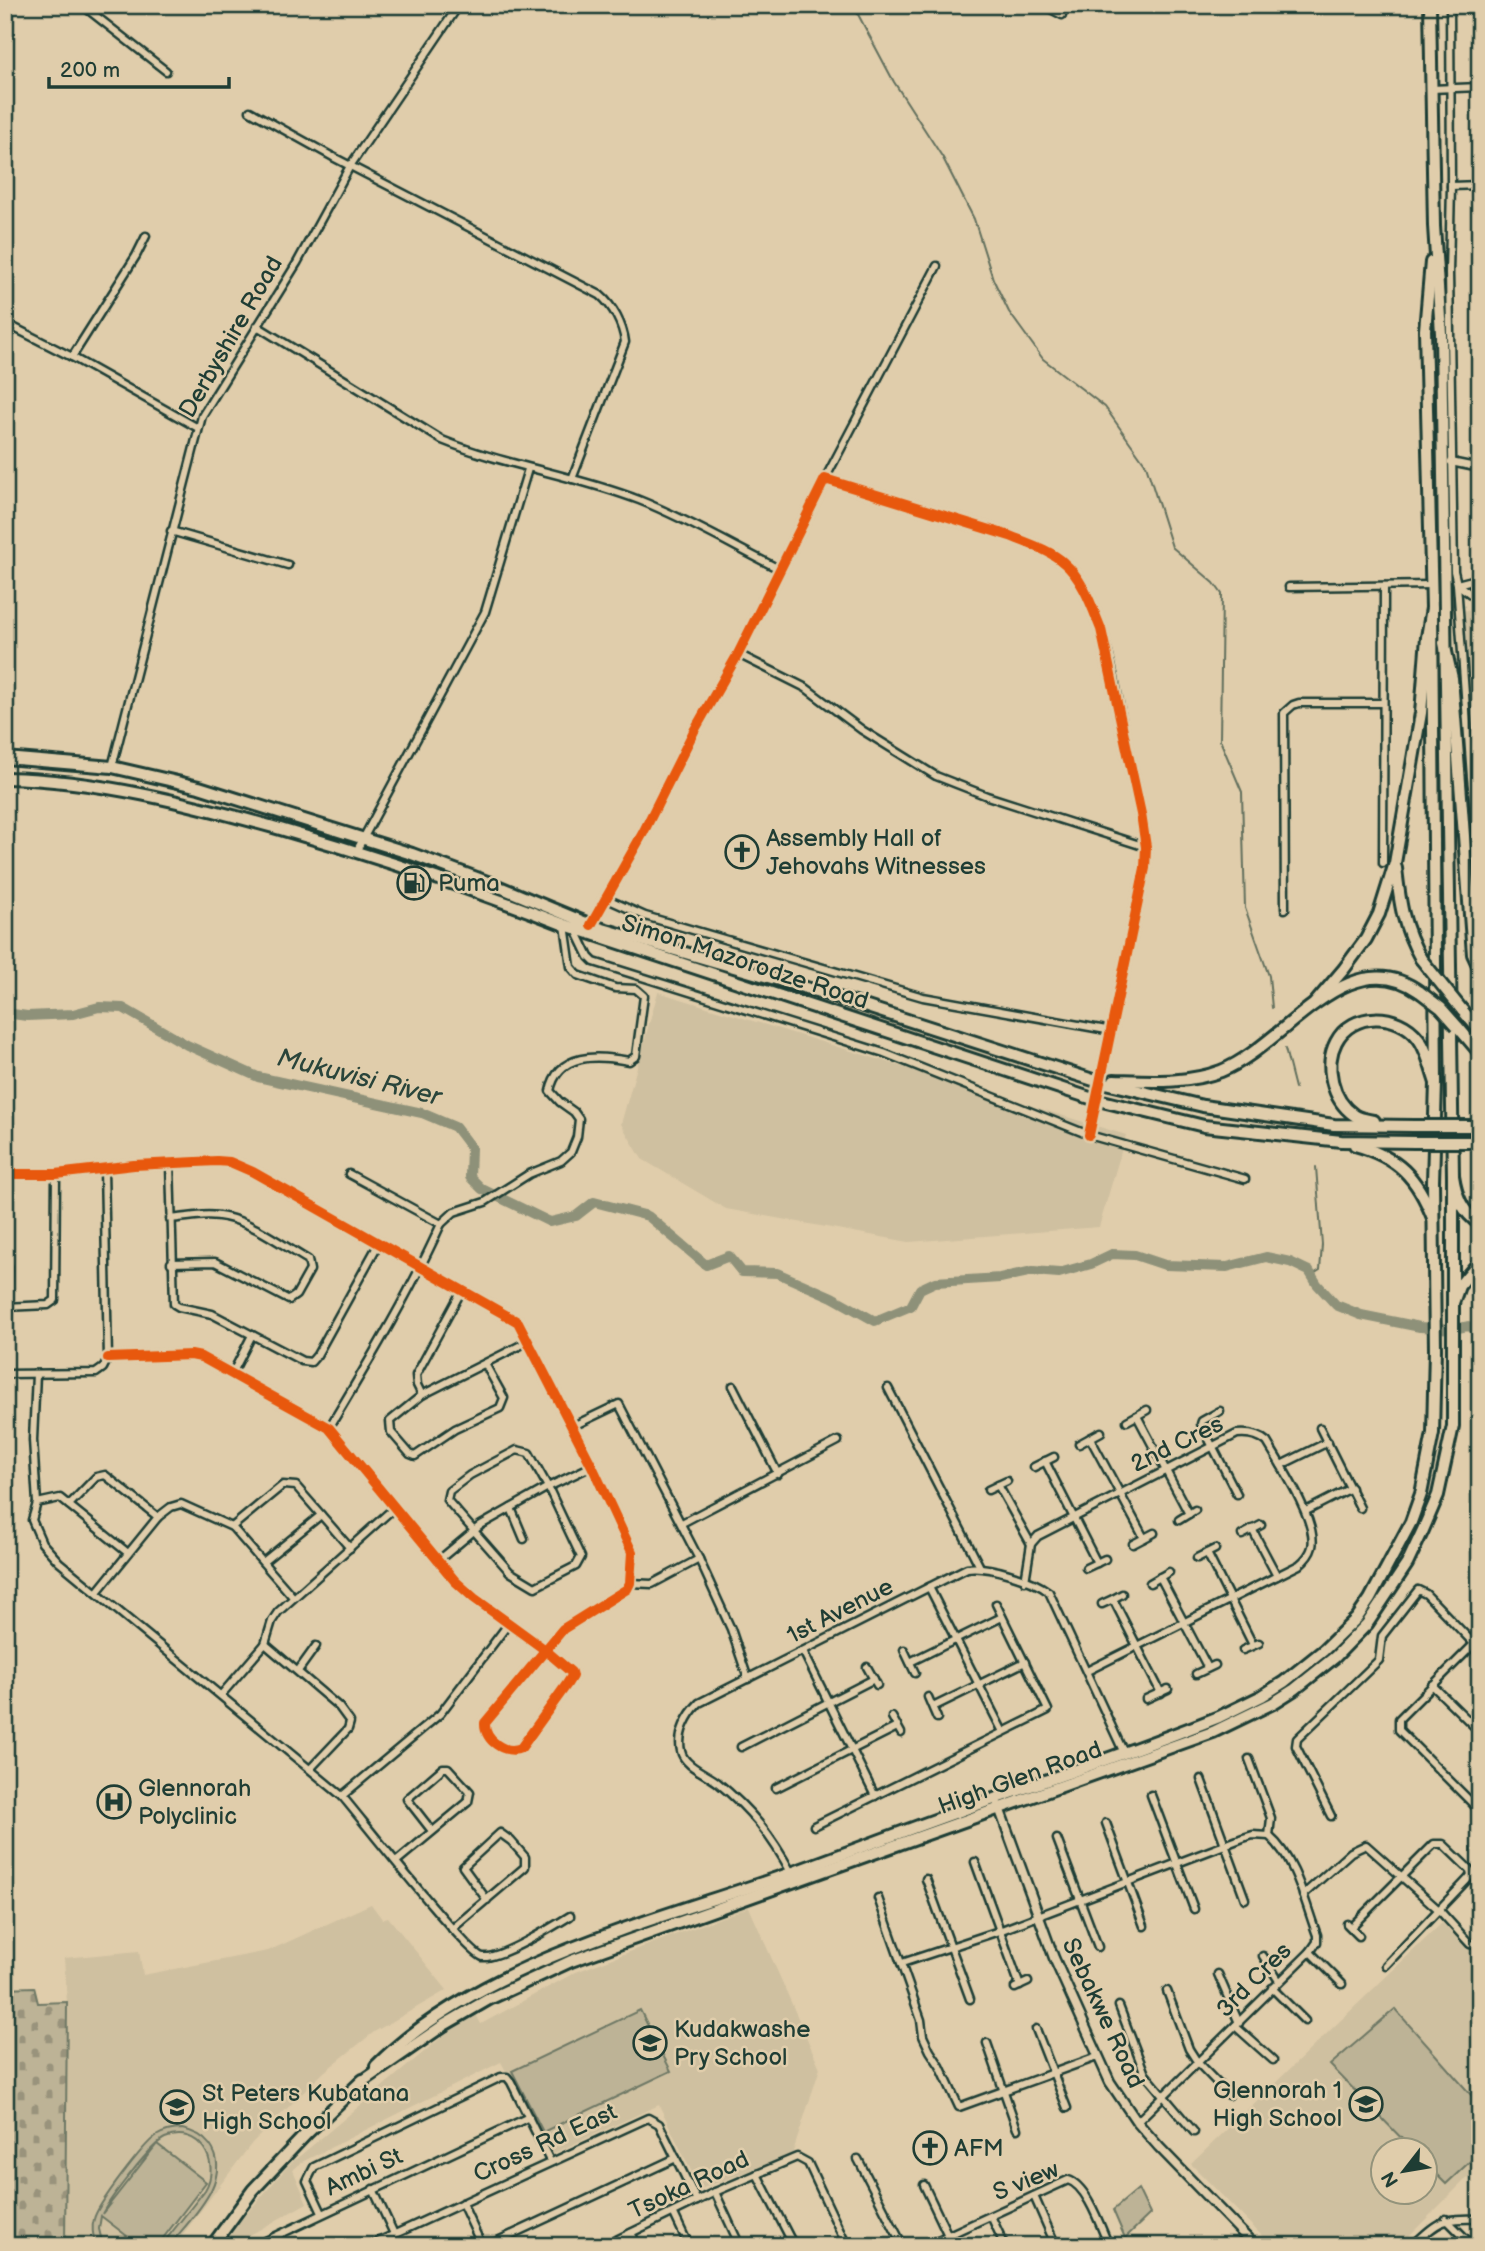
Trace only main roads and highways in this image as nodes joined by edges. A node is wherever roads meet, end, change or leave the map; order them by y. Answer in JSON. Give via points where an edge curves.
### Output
{"nodes":[{"id":1,"x":1430,"y":5,"type":"edge"},
{"id":2,"x":1434,"y":226,"type":"junction"},
{"id":3,"x":1432,"y":608,"type":"junction"},
{"id":4,"x":1444,"y":643,"type":"junction"},
{"id":5,"x":5,"y":758,"type":"edge"},
{"id":6,"x":5,"y":778,"type":"edge"},
{"id":7,"x":1395,"y":863,"type":"junction"},
{"id":8,"x":1480,"y":969,"type":"edge"},
{"id":9,"x":1315,"y":1003,"type":"junction"},
{"id":10,"x":1480,"y":1031,"type":"edge"},
{"id":11,"x":1480,"y":1052,"type":"edge"},
{"id":12,"x":1093,"y":1080,"type":"junction"},
{"id":13,"x":1436,"y":1083,"type":"junction"},
{"id":14,"x":1390,"y":1126,"type":"junction"},
{"id":15,"x":1480,"y":1126,"type":"edge"},
{"id":16,"x":1341,"y":1141,"type":"junction"},
{"id":17,"x":1480,"y":1142,"type":"edge"},
{"id":18,"x":1453,"y":1176,"type":"junction"},
{"id":19,"x":1433,"y":1218,"type":"junction"},
{"id":20,"x":1480,"y":1224,"type":"edge"},
{"id":21,"x":1480,"y":1261,"type":"edge"},
{"id":22,"x":1453,"y":1303,"type":"junction"},
{"id":23,"x":998,"y":1803,"type":"junction"},
{"id":24,"x":212,"y":2246,"type":"edge"}],
"edges":[{"from":1,"to":2,"type":"main road"},
{"from":2,"to":3,"type":"main road","via":[[1425,330]]},
{"from":2,"to":4,"type":"main road","via":[[1441,333]]},
{"from":3,"to":7,"type":"main road","via":[[1421,713]]},
{"from":3,"to":13,"type":"main road","name":"High Glen Road"},
{"from":4,"to":8,"type":"main road","via":[[1452,678],[1473,954]]},
{"from":4,"to":18,"type":"main road","name":"High Glen Road"},
{"from":5,"to":12,"type":"main road","name":"Simon Mazorodze Road","via":[[112,767],[199,787],[490,883],[591,925],[830,995]]},
{"from":6,"to":16,"type":"main road","name":"Simon Mazorodze Road","via":[[63,780],[126,790],[357,850],[570,926],[1090,1098],[1204,1126]]},
{"from":7,"to":9,"type":"main road","via":[[1366,939]]},
{"from":7,"to":10,"type":"main road","bridge":true,"via":[[1401,913],[1421,959]]},
{"from":9,"to":11,"type":"main road","bridge":true,"via":[[1347,984],[1371,977],[1406,982],[1440,1008]]},
{"from":9,"to":12,"type":"main road","via":[[1256,1052],[1220,1071],[1170,1082]]},
{"from":12,"to":14,"type":"main road","name":"Simon Mazorodze Road","via":[[1203,1106],[1334,1125]]},
{"from":13,"to":14,"type":"main road","via":[[1419,1038],[1400,1022],[1362,1020],[1347,1030],[1331,1054],[1336,1096],[1354,1116]]},
{"from":13,"to":19,"type":"main road","name":"High Glen Road"},
{"from":14,"to":15,"type":"main road","name":"Simon Mazorodze Road","bridge":true},
{"from":16,"to":17,"type":"main road","name":"Simon Mazorodze Road","bridge":true},
{"from":16,"to":19,"type":"main road","via":[[1387,1157],[1404,1169]]},
{"from":18,"to":20,"type":"main road","via":[[1455,1195]]},
{"from":18,"to":22,"type":"main road","name":"High Glen Road"},
{"from":19,"to":23,"type":"main road","name":"High Glen Road","via":[[1433,1433],[1411,1522],[1357,1618],[1324,1650],[1262,1696]]},
{"from":21,"to":22,"type":"main road","via":[[1459,1286]]},
{"from":22,"to":23,"type":"main road","name":"High Glen Road","via":[[1453,1426],[1438,1495],[1407,1564],[1352,1642],[1295,1689],[1230,1724]]},
{"from":23,"to":24,"type":"main road","name":"High Glen Road","via":[[571,1961],[444,2025],[360,2083],[307,2133],[253,2190]]}]}
